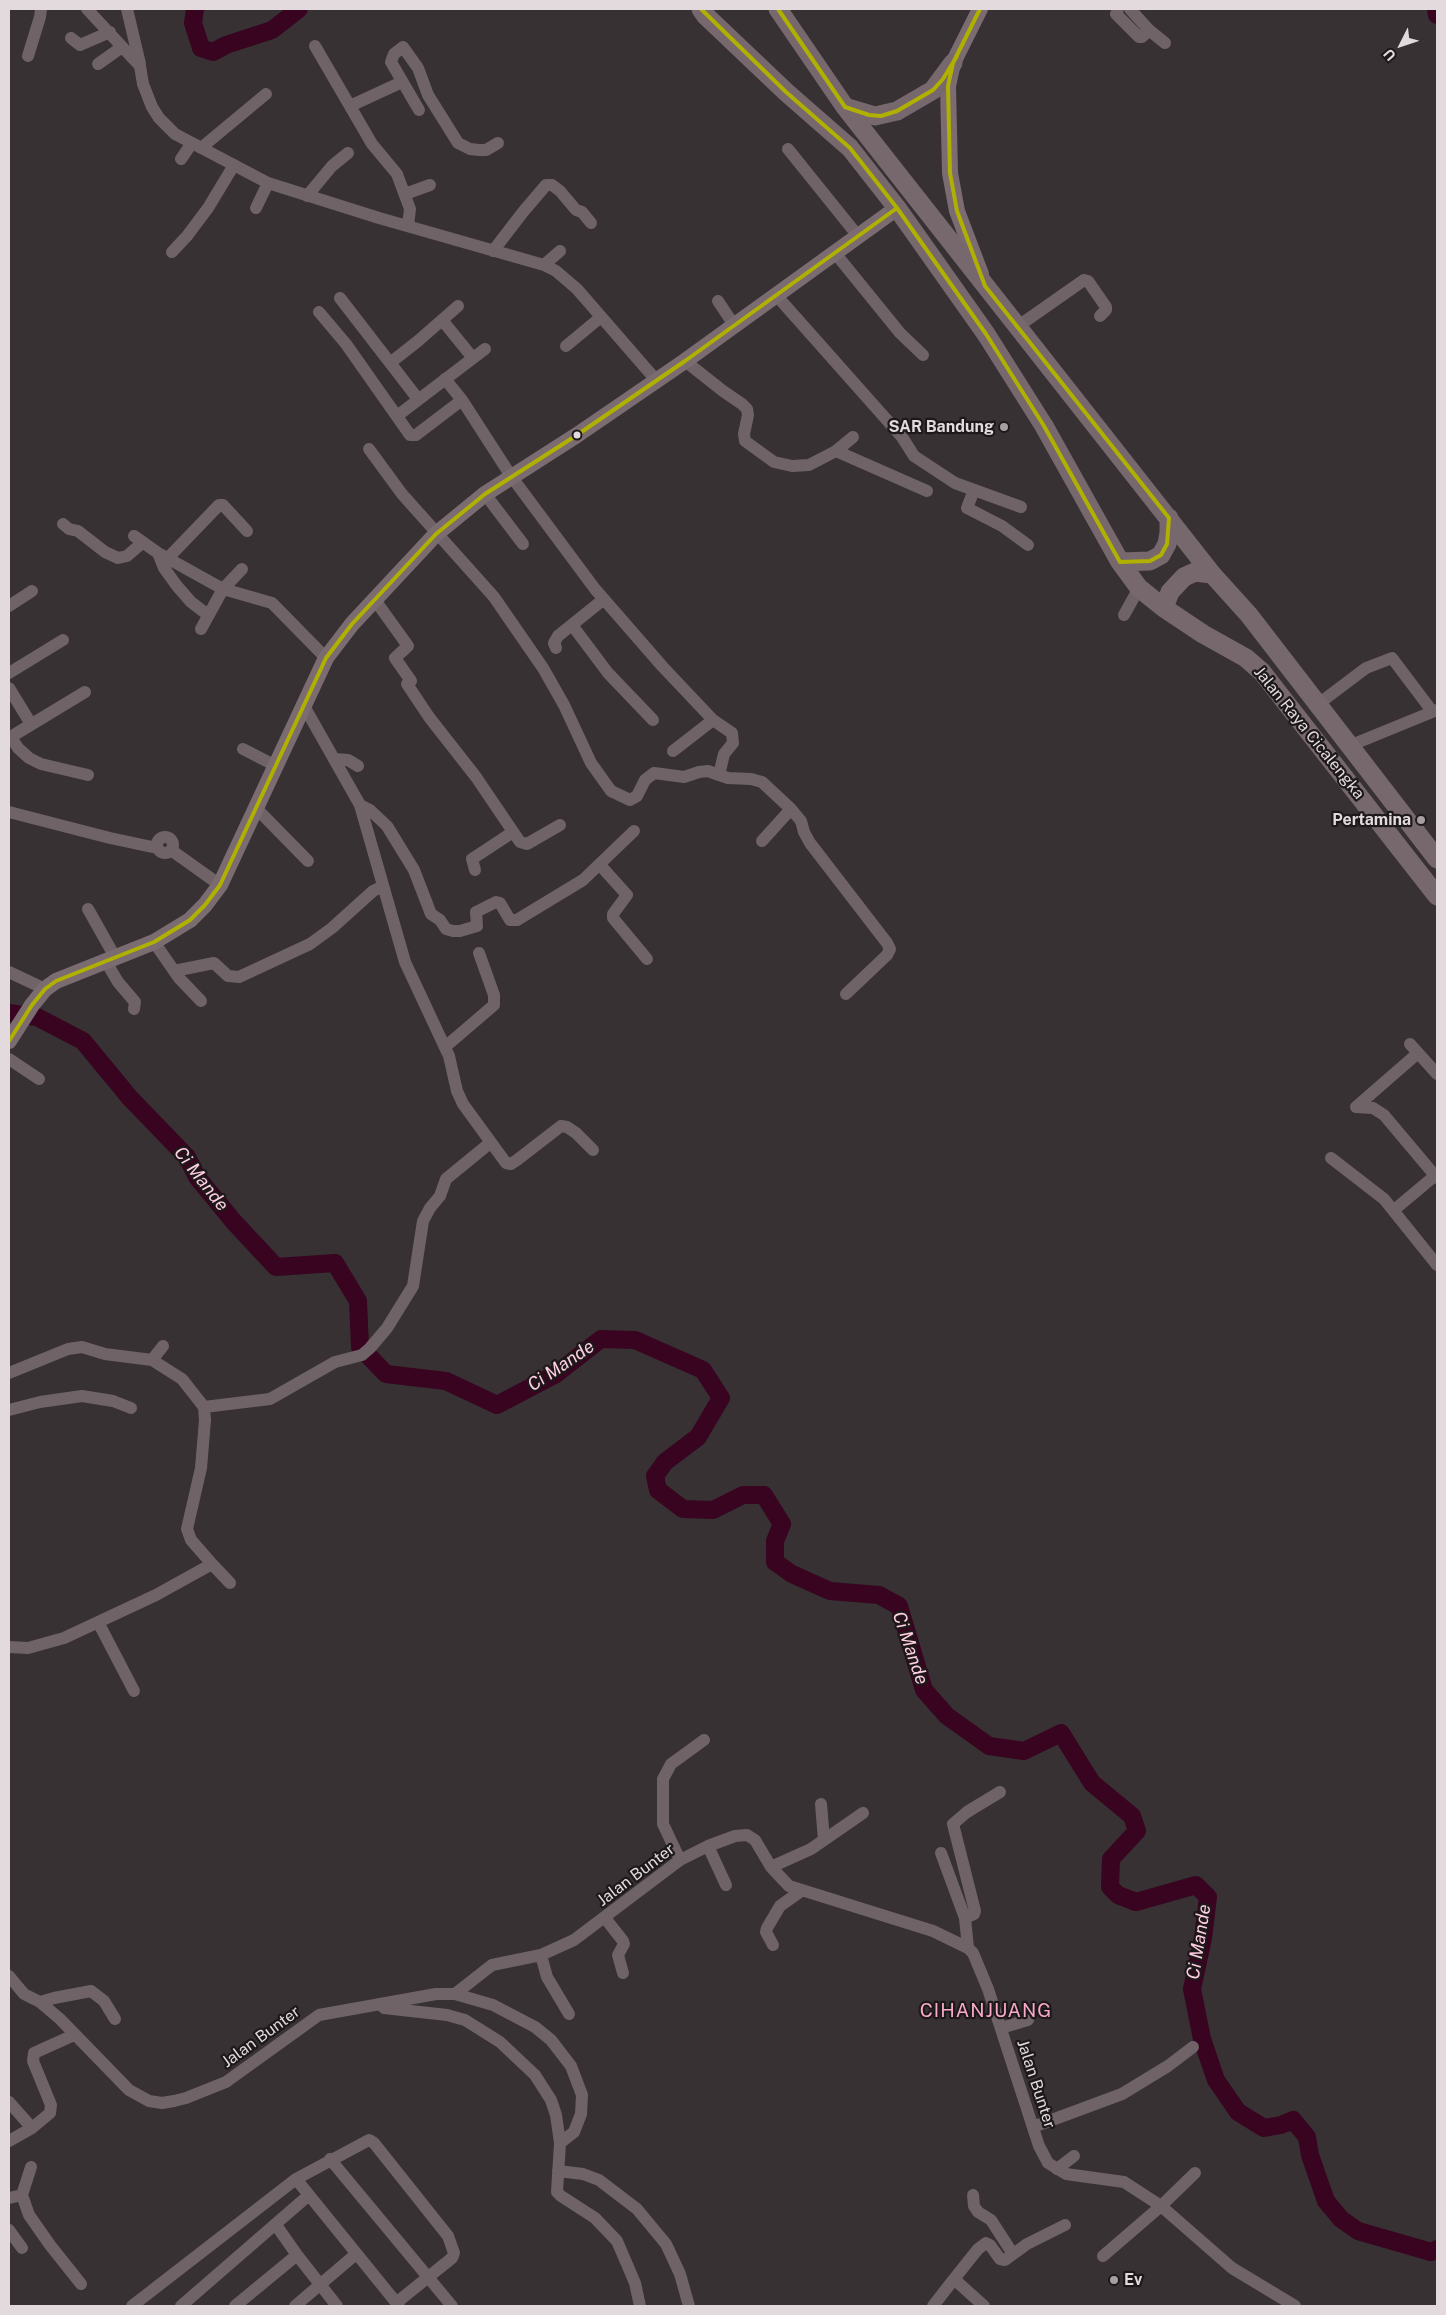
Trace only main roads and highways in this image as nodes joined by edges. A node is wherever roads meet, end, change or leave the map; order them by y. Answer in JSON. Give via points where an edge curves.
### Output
{"nodes":[{"id":1,"x":701,"y":9,"type":"edge"},
{"id":2,"x":778,"y":9,"type":"edge"},
{"id":3,"x":980,"y":9,"type":"edge"},
{"id":4,"x":953,"y":63,"type":"junction"},
{"id":5,"x":845,"y":107,"type":"junction"},
{"id":6,"x":897,"y":208,"type":"junction"},
{"id":7,"x":985,"y":286,"type":"junction"},
{"id":8,"x":1168,"y":518,"type":"junction"},
{"id":9,"x":1120,"y":562,"type":"junction"},
{"id":10,"x":1212,"y":574,"type":"junction"},
{"id":11,"x":1164,"y":608,"type":"junction"},
{"id":12,"x":1437,"y":859,"type":"edge"},
{"id":13,"x":1437,"y":896,"type":"edge"},
{"id":14,"x":13,"y":1035,"type":"edge"}],
"edges":[{"from":1,"to":6,"type":"highway","name":"Jalan Raya Cicalengka","via":[[786,92],[850,148]]},
{"from":2,"to":5,"type":"highway","name":"Jalan Raya Cicalengka"},
{"from":3,"to":4,"type":"main road"},
{"from":4,"to":5,"type":"highway","via":[[932,90],[897,111],[876,116]]},
{"from":4,"to":7,"type":"main road","via":[[948,86],[950,173],[957,211]]},
{"from":5,"to":7,"type":"highway","name":"Jalan Raya Cicalengka"},
{"from":6,"to":9,"type":"highway","name":"Jalan Raya Cicalengka","via":[[1024,393]]},
{"from":6,"to":14,"type":"main road","via":[[685,361],[485,494],[436,534],[343,635],[326,658],[220,885],[205,905],[190,920],[154,942],[56,981],[32,1005]]},
{"from":7,"to":8,"type":"highway","name":"Jalan Raya Cicalengka"},
{"from":8,"to":9,"type":"highway","via":[[1170,532],[1161,555],[1150,560]]},
{"from":8,"to":10,"type":"highway","name":"Jalan Raya Cicalengka"},
{"from":9,"to":11,"type":"highway","name":"Jalan Raya Cicalengka","via":[[1139,588]]},
{"from":10,"to":11,"type":"highway","via":[[1195,572],[1184,577],[1170,592]]},
{"from":10,"to":12,"type":"highway","name":"Jalan Raya Cicalengka","via":[[1249,615]]},
{"from":11,"to":13,"type":"highway","name":"Jalan Raya Cicalengka","via":[[1246,658],[1262,672]]}]}
